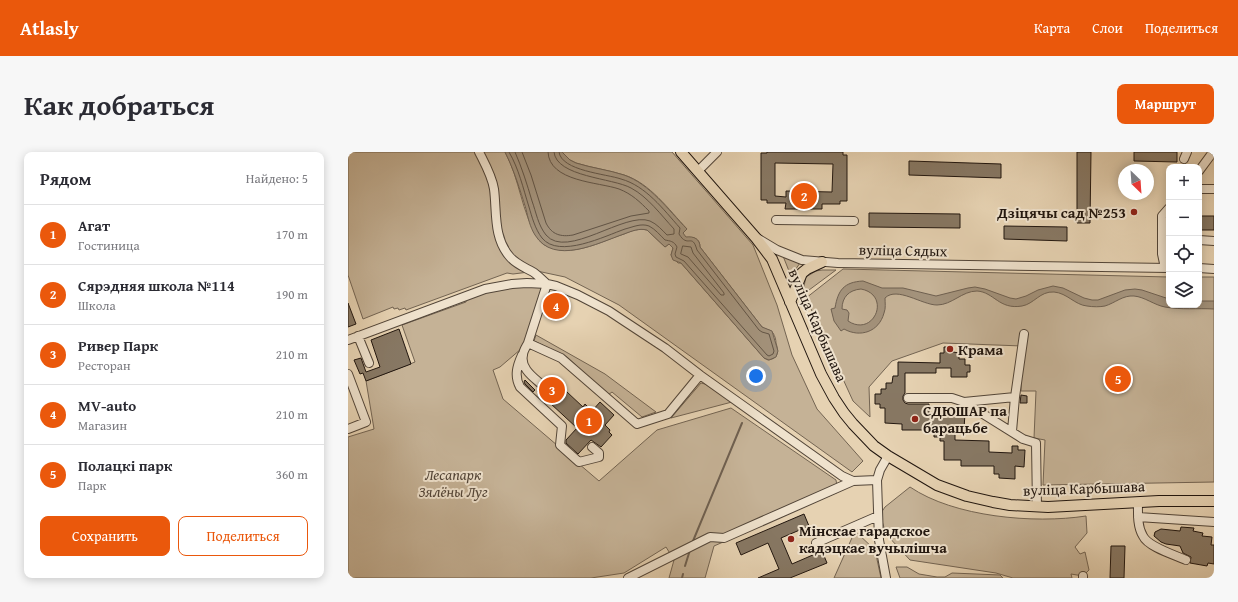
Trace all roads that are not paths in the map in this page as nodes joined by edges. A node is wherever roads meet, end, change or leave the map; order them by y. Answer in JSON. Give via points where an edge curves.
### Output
{"nodes":[{"id":1,"x":479,"y":152,"type":"edge"},
{"id":2,"x":681,"y":152,"type":"edge"},
{"id":3,"x":717,"y":152,"type":"edge"},
{"id":4,"x":1213,"y":152,"type":"edge"},
{"id":5,"x":1202,"y":166,"type":"edge"},
{"id":6,"x":698,"y":170,"type":"junction"},
{"id":7,"x":1202,"y":189,"type":"edge"},
{"id":8,"x":1214,"y":190,"type":"edge"},
{"id":9,"x":1166,"y":211,"type":"edge"},
{"id":10,"x":776,"y":220,"type":"dead end"},
{"id":11,"x":854,"y":221,"type":"dead end"},
{"id":12,"x":756,"y":238,"type":"junction"},
{"id":13,"x":1165,"y":240,"type":"edge"},
{"id":14,"x":1202,"y":240,"type":"edge"},
{"id":15,"x":1214,"y":241,"type":"edge"},
{"id":16,"x":822,"y":262,"type":"junction"},
{"id":17,"x":1166,"y":265,"type":"edge"},
{"id":18,"x":1166,"y":268,"type":"edge"},
{"id":19,"x":1202,"y":268,"type":"edge"},
{"id":20,"x":1214,"y":269,"type":"edge"},
{"id":21,"x":547,"y":284,"type":"junction"},
{"id":22,"x":790,"y":302,"type":"junction"},
{"id":23,"x":1024,"y":334,"type":"dead end"},
{"id":24,"x":358,"y":336,"type":"junction"},
{"id":25,"x":348,"y":340,"type":"edge"},
{"id":26,"x":528,"y":343,"type":"junction"},
{"id":27,"x":522,"y":355,"type":"junction"},
{"id":28,"x":368,"y":363,"type":"dead end"},
{"id":29,"x":348,"y":374,"type":"edge"},
{"id":30,"x":700,"y":376,"type":"junction"},
{"id":31,"x":542,"y":384,"type":"dead end"},
{"id":32,"x":1016,"y":397,"type":"junction"},
{"id":33,"x":908,"y":398,"type":"dead end"},
{"id":34,"x":964,"y":402,"type":"junction"},
{"id":35,"x":348,"y":429,"type":"edge"},
{"id":36,"x":1012,"y":431,"type":"junction"},
{"id":37,"x":592,"y":447,"type":"dead end"},
{"id":38,"x":888,"y":456,"type":"junction"},
{"id":39,"x":877,"y":480,"type":"junction"},
{"id":40,"x":853,"y":481,"type":"junction"},
{"id":41,"x":1214,"y":501,"type":"edge"},
{"id":42,"x":1138,"y":502,"type":"junction"},
{"id":43,"x":1037,"y":507,"type":"junction"},
{"id":44,"x":878,"y":516,"type":"junction"},
{"id":45,"x":1138,"y":517,"type":"junction"},
{"id":46,"x":1214,"y":522,"type":"edge"},
{"id":47,"x":816,"y":543,"type":"dead end"},
{"id":48,"x":1186,"y":560,"type":"dead end"},
{"id":49,"x":628,"y":578,"type":"edge"},
{"id":50,"x":886,"y":578,"type":"edge"}],
"edges":[{"from":1,"to":21,"type":"street","via":[[494,188],[498,236],[504,249],[518,264],[538,275]]},
{"from":2,"to":6,"type":"main road","name":"вуліца Сядых"},
{"from":3,"to":6,"type":"street"},
{"from":4,"to":5,"type":"street"},
{"from":6,"to":12,"type":"main road","name":"вуліца Сядых"},
{"from":7,"to":8,"type":"street"},
{"from":9,"to":13,"type":"street","via":[[1162,216]]},
{"from":10,"to":11,"type":"street"},
{"from":12,"to":16,"type":"street","name":"вуліца Сядых","via":[[792,257]]},
{"from":12,"to":22,"type":"main road","name":"вуліца Карбышава","via":[[772,259]]},
{"from":13,"to":17,"type":"street","via":[[1162,254]]},
{"from":14,"to":15,"type":"street"},
{"from":16,"to":18,"type":"street","name":"вуліца Сядых"},
{"from":16,"to":22,"type":"main road","via":[[802,273]]},
{"from":19,"to":20,"type":"street"},
{"from":21,"to":24,"type":"street","via":[[512,284],[485,289]]},
{"from":21,"to":26,"type":"street"},
{"from":21,"to":30,"type":"street","via":[[569,291],[609,311],[665,348]]},
{"from":22,"to":38,"type":"main road","name":"вуліца Карбышава","via":[[821,374],[844,414],[864,436]]},
{"from":23,"to":32,"type":"street"},
{"from":24,"to":25,"type":"street"},
{"from":24,"to":28,"type":"street"},
{"from":26,"to":27,"type":"street"},
{"from":26,"to":30,"type":"street","via":[[561,358],[637,424],[668,414]]},
{"from":27,"to":31,"type":"street","via":[[525,369]]},
{"from":27,"to":37,"type":"street","via":[[518,365],[517,382],[562,426],[560,445],[579,462],[599,457],[599,453]]},
{"from":29,"to":35,"type":"street","via":[[366,422]]},
{"from":30,"to":40,"type":"street","via":[[836,472]]},
{"from":32,"to":34,"type":"street"},
{"from":32,"to":36,"type":"street"},
{"from":33,"to":34,"type":"street","via":[[952,398]]},
{"from":34,"to":36,"type":"street"},
{"from":36,"to":43,"type":"street","via":[[1036,443]]},
{"from":38,"to":39,"type":"street"},
{"from":38,"to":43,"type":"main road","name":"вуліца Карбышава","via":[[937,485],[967,496]]},
{"from":39,"to":40,"type":"street"},
{"from":39,"to":44,"type":"street"},
{"from":40,"to":49,"type":"street","via":[[724,538],[710,537]]},
{"from":41,"to":42,"type":"main road","name":"вуліца Карбышава"},
{"from":42,"to":43,"type":"main road","name":"вуліца Карбышава"},
{"from":42,"to":45,"type":"street"},
{"from":44,"to":47,"type":"street"},
{"from":44,"to":50,"type":"street","via":[[879,540]]},
{"from":45,"to":46,"type":"street"},
{"from":45,"to":48,"type":"street","via":[[1143,537],[1151,544]]}]}
